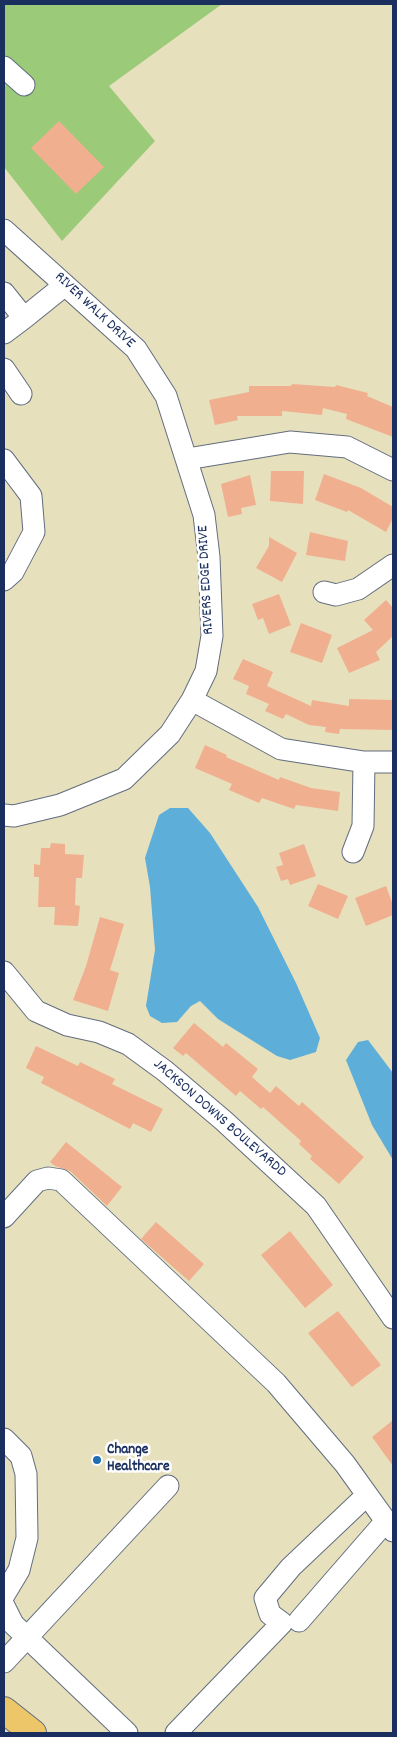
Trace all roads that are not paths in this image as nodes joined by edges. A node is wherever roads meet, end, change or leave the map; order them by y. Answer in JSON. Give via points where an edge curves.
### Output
{"nodes":[{"id":1,"x":4,"y":67,"type":"edge"},
{"id":2,"x":24,"y":85,"type":"dead end"},
{"id":3,"x":4,"y":230,"type":"edge"},
{"id":4,"x":65,"y":285,"type":"junction"},
{"id":5,"x":4,"y":293,"type":"edge"},
{"id":6,"x":24,"y":318,"type":"junction"},
{"id":7,"x":4,"y":333,"type":"edge"},
{"id":8,"x":4,"y":369,"type":"edge"},
{"id":9,"x":20,"y":394,"type":"dead end"},
{"id":10,"x":188,"y":459,"type":"junction"},
{"id":11,"x":4,"y":460,"type":"edge"},
{"id":12,"x":393,"y":470,"type":"edge"},
{"id":13,"x":393,"y":565,"type":"edge"},
{"id":14,"x":4,"y":580,"type":"edge"},
{"id":15,"x":324,"y":592,"type":"dead end"},
{"id":16,"x":192,"y":700,"type":"junction"},
{"id":17,"x":364,"y":762,"type":"junction"},
{"id":18,"x":393,"y":762,"type":"edge"},
{"id":19,"x":4,"y":816,"type":"edge"},
{"id":20,"x":353,"y":852,"type":"dead end"},
{"id":21,"x":4,"y":972,"type":"edge"},
{"id":22,"x":4,"y":1217,"type":"edge"},
{"id":23,"x":393,"y":1318,"type":"edge"},
{"id":24,"x":4,"y":1438,"type":"edge"},
{"id":25,"x":168,"y":1486,"type":"dead end"},
{"id":26,"x":368,"y":1495,"type":"junction"},
{"id":27,"x":390,"y":1526,"type":"edge"},
{"id":28,"x":7,"y":1590,"type":"edge"},
{"id":29,"x":4,"y":1606,"type":"edge"},
{"id":30,"x":298,"y":1621,"type":"dead end"},
{"id":31,"x":27,"y":1638,"type":"junction"},
{"id":32,"x":4,"y":1662,"type":"edge"},
{"id":33,"x":4,"y":1710,"type":"edge"},
{"id":34,"x":32,"y":1733,"type":"edge"},
{"id":35,"x":127,"y":1733,"type":"edge"},
{"id":36,"x":176,"y":1733,"type":"edge"}],
"edges":[{"from":1,"to":2,"type":"street"},
{"from":3,"to":4,"type":"street","name":"RIVER WALK DRIVE"},
{"from":4,"to":6,"type":"street"},
{"from":4,"to":10,"type":"street","name":"RIVER WALK DRIVE","via":[[136,349],[166,396]]},
{"from":5,"to":6,"type":"street"},
{"from":6,"to":7,"type":"street"},
{"from":8,"to":9,"type":"street"},
{"from":10,"to":12,"type":"street","via":[[290,442],[346,447]]},
{"from":10,"to":16,"type":"street","name":"RIVERS EDGE DRIVE","via":[[204,515],[212,636],[206,671]]},
{"from":11,"to":14,"type":"street","via":[[31,496],[34,532],[13,572]]},
{"from":13,"to":15,"type":"street","via":[[358,589],[336,595]]},
{"from":16,"to":17,"type":"street","via":[[281,748]]},
{"from":16,"to":19,"type":"street","name":"RIVERS EDGE DRIVE","via":[[170,734],[124,779],[60,805]]},
{"from":17,"to":18,"type":"street"},
{"from":17,"to":20,"type":"street","via":[[363,826]]},
{"from":21,"to":23,"type":"street","name":"JACKSON DOWNS BOULEVARDD","via":[[36,1011],[67,1025],[114,1037],[128,1044],[166,1071],[224,1121],[316,1206]]},
{"from":22,"to":26,"type":"street","via":[[37,1181],[48,1178],[61,1180],[276,1383],[346,1464]]},
{"from":24,"to":28,"type":"street","via":[[21,1456],[26,1474],[27,1538],[19,1570]]},
{"from":25,"to":31,"type":"street"},
{"from":26,"to":27,"type":"street"},
{"from":26,"to":36,"type":"street","via":[[291,1567],[265,1598],[270,1614],[282,1623]]},
{"from":27,"to":30,"type":"street"},
{"from":29,"to":31,"type":"street","via":[[13,1624]]},
{"from":31,"to":32,"type":"street"},
{"from":31,"to":35,"type":"street"},
{"from":33,"to":34,"type":"main road"}]}
